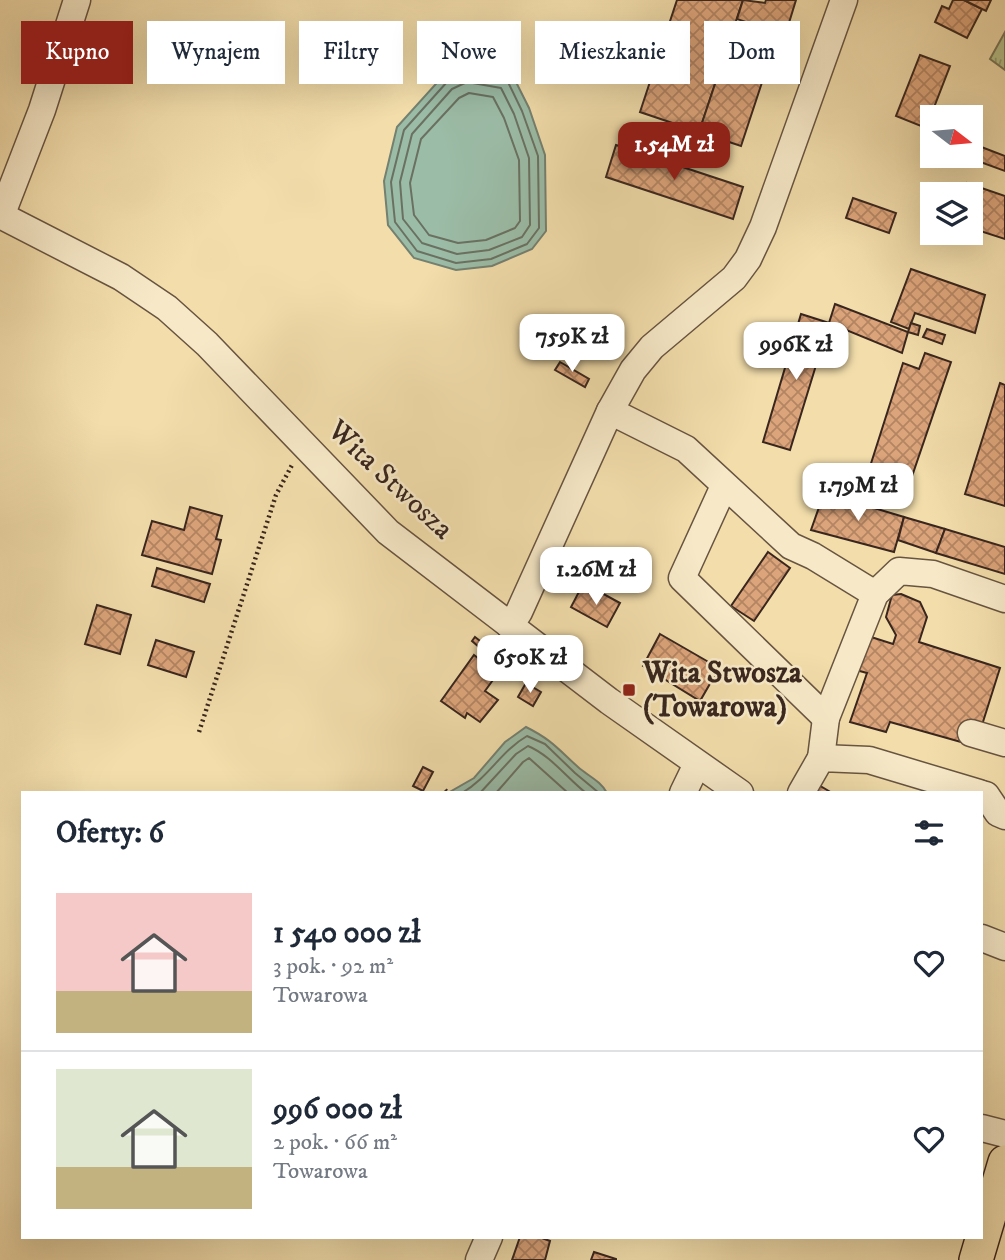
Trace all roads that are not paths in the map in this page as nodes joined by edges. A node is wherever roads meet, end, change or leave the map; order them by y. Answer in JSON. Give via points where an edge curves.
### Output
{"nodes":[{"id":1,"x":77,"y":0,"type":"edge"},
{"id":2,"x":844,"y":0,"type":"edge"},
{"id":3,"x":1,"y":215,"type":"edge"},
{"id":4,"x":610,"y":411,"type":"junction"},
{"id":5,"x":724,"y":486,"type":"junction"},
{"id":6,"x":876,"y":594,"type":"junction"},
{"id":7,"x":1005,"y":600,"type":"edge"},
{"id":8,"x":510,"y":626,"type":"junction"},
{"id":9,"x":826,"y":718,"type":"junction"},
{"id":10,"x":971,"y":733,"type":"dead end"},
{"id":11,"x":1005,"y":743,"type":"edge"},
{"id":12,"x":821,"y":758,"type":"junction"},
{"id":13,"x":697,"y":764,"type":"junction"},
{"id":14,"x":685,"y":791,"type":"edge"},
{"id":15,"x":737,"y":791,"type":"edge"},
{"id":16,"x":803,"y":791,"type":"edge"},
{"id":17,"x":973,"y":791,"type":"edge"},
{"id":18,"x":983,"y":794,"type":"edge"},
{"id":19,"x":1005,"y":816,"type":"edge"},
{"id":20,"x":983,"y":938,"type":"edge"},
{"id":21,"x":1005,"y":947,"type":"edge"},
{"id":22,"x":983,"y":1128,"type":"edge"},
{"id":23,"x":1005,"y":1133,"type":"edge"},
{"id":24,"x":996,"y":1172,"type":"edge"},
{"id":25,"x":983,"y":1229,"type":"edge"},
{"id":26,"x":488,"y":1239,"type":"edge"},
{"id":27,"x":981,"y":1239,"type":"edge"},
{"id":28,"x":479,"y":1260,"type":"edge"},
{"id":29,"x":976,"y":1260,"type":"edge"}],
"edges":[{"from":1,"to":3,"type":"street","via":[[42,110]]},
{"from":2,"to":4,"type":"street","via":[[748,260],[719,292],[652,347]]},
{"from":3,"to":8,"type":"street","name":"Wita Stwosza","via":[[121,277],[167,307],[388,532]]},
{"from":4,"to":5,"type":"street","via":[[686,449]]},
{"from":4,"to":8,"type":"street"},
{"from":5,"to":6,"type":"street","via":[[791,546]]},
{"from":5,"to":9,"type":"street","via":[[682,578]]},
{"from":6,"to":7,"type":"street","via":[[898,571],[933,574]]},
{"from":6,"to":9,"type":"street"},
{"from":8,"to":13,"type":"street","name":"Wita Stwosza"},
{"from":9,"to":12,"type":"street"},
{"from":10,"to":11,"type":"street"},
{"from":12,"to":16,"type":"street"},
{"from":12,"to":17,"type":"street","via":[[869,760]]},
{"from":13,"to":14,"type":"street"},
{"from":13,"to":15,"type":"street","name":"Wita Stwosza"},
{"from":18,"to":19,"type":"street"},
{"from":20,"to":21,"type":"street"},
{"from":22,"to":23,"type":"street"},
{"from":24,"to":25,"type":"main road"},
{"from":26,"to":28,"type":"street"},
{"from":27,"to":29,"type":"main road"}]}
